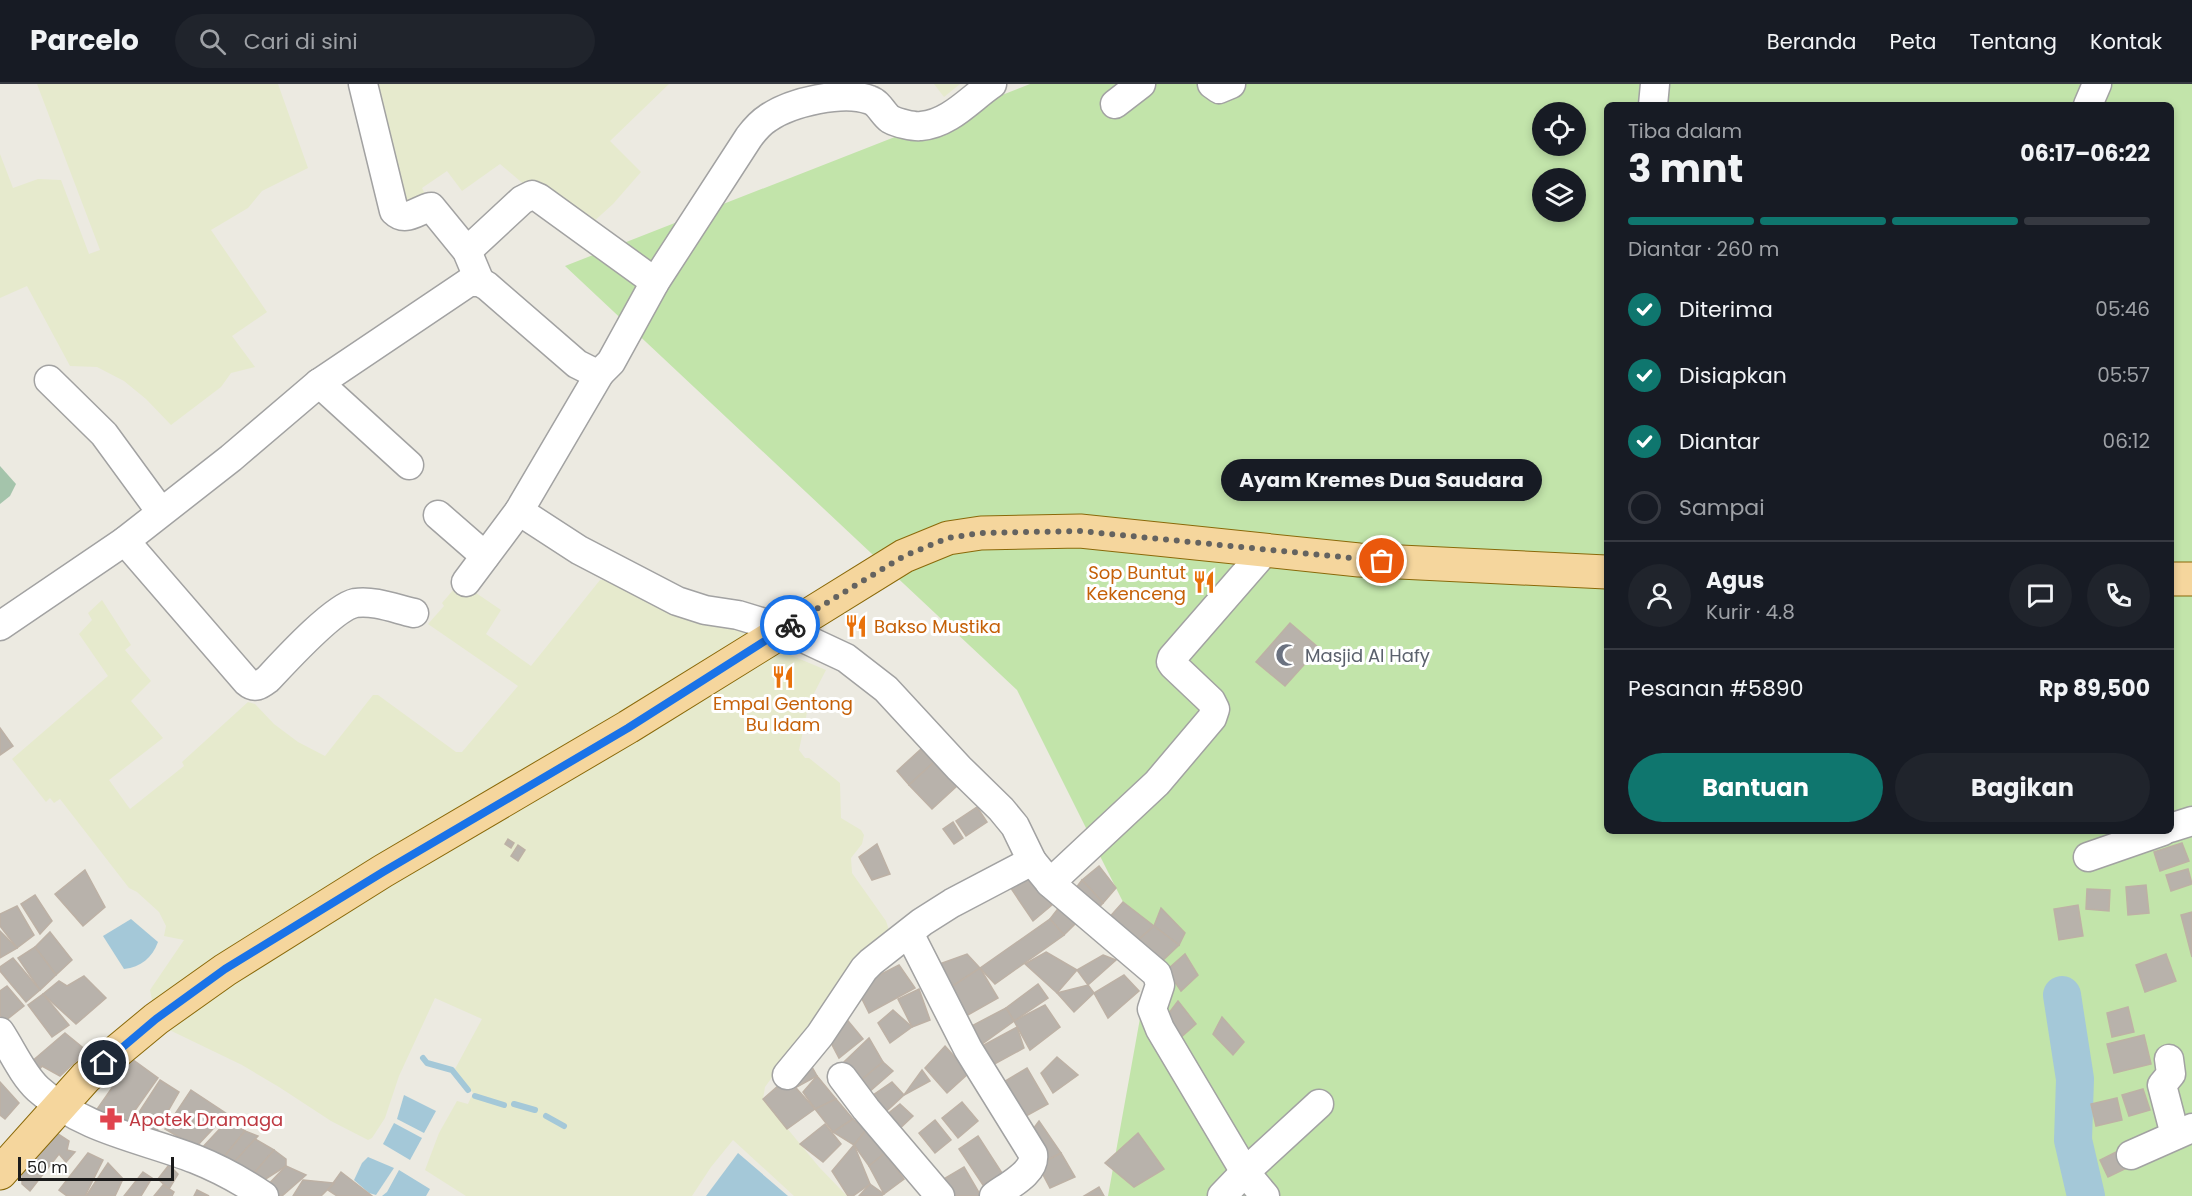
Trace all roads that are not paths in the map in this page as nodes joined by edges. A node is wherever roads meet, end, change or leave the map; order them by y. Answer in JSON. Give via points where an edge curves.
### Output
{"nodes":[{"id":1,"x":363,"y":84,"type":"edge"},
{"id":2,"x":992,"y":84,"type":"edge"},
{"id":3,"x":1141,"y":84,"type":"edge"},
{"id":4,"x":1212,"y":84,"type":"edge"},
{"id":5,"x":1232,"y":84,"type":"edge"},
{"id":6,"x":1655,"y":84,"type":"edge"},
{"id":7,"x":2097,"y":84,"type":"edge"},
{"id":8,"x":1653,"y":102,"type":"edge"},
{"id":9,"x":2089,"y":102,"type":"edge"},
{"id":10,"x":1115,"y":104,"type":"dead end"},
{"id":11,"x":467,"y":251,"type":"junction"},
{"id":12,"x":480,"y":282,"type":"junction"},
{"id":13,"x":656,"y":282,"type":"junction"},
{"id":14,"x":600,"y":373,"type":"junction"},
{"id":15,"x":50,"y":380,"type":"dead end"},
{"id":16,"x":319,"y":382,"type":"junction"},
{"id":17,"x":409,"y":465,"type":"dead end"},
{"id":18,"x":519,"y":511,"type":"junction"},
{"id":19,"x":161,"y":512,"type":"junction"},
{"id":20,"x":438,"y":515,"type":"dead end"},
{"id":21,"x":125,"y":541,"type":"junction"},
{"id":22,"x":1266,"y":550,"type":"junction"},
{"id":23,"x":485,"y":556,"type":"junction"},
{"id":24,"x":1604,"y":572,"type":"edge"},
{"id":25,"x":2174,"y":579,"type":"edge"},
{"id":26,"x":2192,"y":579,"type":"edge"},
{"id":27,"x":466,"y":582,"type":"dead end"},
{"id":28,"x":414,"y":613,"type":"dead end"},
{"id":29,"x":0,"y":626,"type":"edge"},
{"id":30,"x":784,"y":629,"type":"junction"},
{"id":31,"x":2192,"y":820,"type":"edge"},
{"id":32,"x":2174,"y":827,"type":"edge"},
{"id":33,"x":2154,"y":834,"type":"edge"},
{"id":34,"x":2088,"y":857,"type":"dead end"},
{"id":35,"x":1032,"y":861,"type":"junction"},
{"id":36,"x":1050,"y":884,"type":"junction"},
{"id":37,"x":909,"y":933,"type":"junction"},
{"id":38,"x":0,"y":1032,"type":"edge"},
{"id":39,"x":2169,"y":1059,"type":"dead end"},
{"id":40,"x":787,"y":1075,"type":"dead end"},
{"id":41,"x":842,"y":1077,"type":"dead end"},
{"id":42,"x":60,"y":1104,"type":"junction"},
{"id":43,"x":1319,"y":1104,"type":"dead end"},
{"id":44,"x":2184,"y":1131,"type":"edge"},
{"id":45,"x":2131,"y":1155,"type":"dead end"},
{"id":46,"x":3,"y":1169,"type":"edge"},
{"id":47,"x":1245,"y":1172,"type":"junction"},
{"id":48,"x":264,"y":1196,"type":"edge"},
{"id":49,"x":940,"y":1196,"type":"edge"},
{"id":50,"x":994,"y":1196,"type":"edge"},
{"id":51,"x":1222,"y":1196,"type":"edge"},
{"id":52,"x":1265,"y":1196,"type":"edge"}],
"edges":[{"from":1,"to":11,"type":"street","via":[[394,211],[405,217],[431,207]]},
{"from":2,"to":13,"type":"street","via":[[946,119],[920,126],[890,119],[873,100],[840,96],[804,103],[769,117],[749,137]]},
{"from":3,"to":10,"type":"street"},
{"from":4,"to":5,"type":"street","via":[[1219,89]]},
{"from":6,"to":8,"type":"street"},
{"from":7,"to":9,"type":"street"},
{"from":11,"to":12,"type":"street"},
{"from":11,"to":13,"type":"street","via":[[532,195]]},
{"from":12,"to":14,"type":"street","via":[[577,364]]},
{"from":12,"to":16,"type":"street","via":[[464,284]]},
{"from":13,"to":14,"type":"street","via":[[611,362]]},
{"from":14,"to":18,"type":"street"},
{"from":15,"to":19,"type":"street","via":[[104,434]]},
{"from":16,"to":17,"type":"street"},
{"from":16,"to":19,"type":"street"},
{"from":18,"to":23,"type":"street"},
{"from":18,"to":30,"type":"street","via":[[579,550],[677,601]]},
{"from":19,"to":21,"type":"street"},
{"from":20,"to":23,"type":"street"},
{"from":21,"to":28,"type":"street","via":[[254,686],[268,680],[346,607],[370,602]]},
{"from":21,"to":29,"type":"street"},
{"from":22,"to":24,"type":"main road","via":[[1359,560]]},
{"from":22,"to":30,"type":"main road","via":[[1080,531],[959,536],[904,556]]},
{"from":22,"to":36,"type":"street","via":[[1172,658],[1173,665],[1211,701],[1215,709],[1212,718],[1157,783]]},
{"from":23,"to":27,"type":"street"},
{"from":25,"to":26,"type":"main road"},
{"from":30,"to":35,"type":"street","via":[[846,658],[886,689],[1009,818]]},
{"from":30,"to":42,"type":"main road","via":[[628,728],[225,969],[156,1019]]},
{"from":31,"to":32,"type":"street"},
{"from":33,"to":34,"type":"street"},
{"from":35,"to":36,"type":"street"},
{"from":35,"to":37,"type":"street","via":[[952,903]]},
{"from":36,"to":47,"type":"street","via":[[1157,974],[1160,985],[1152,1009],[1156,1022]]},
{"from":37,"to":40,"type":"street","via":[[864,969],[820,1035]]},
{"from":37,"to":50,"type":"street","via":[[968,1050],[1033,1154],[1031,1168]]},
{"from":38,"to":42,"type":"street","via":[[32,1083]]},
{"from":39,"to":44,"type":"street","via":[[2170,1074],[2162,1085]]},
{"from":41,"to":49,"type":"street"},
{"from":42,"to":46,"type":"main road"},
{"from":42,"to":48,"type":"street","via":[[104,1129],[223,1172]]},
{"from":43,"to":47,"type":"street"},
{"from":44,"to":45,"type":"street"},
{"from":47,"to":51,"type":"street"},
{"from":47,"to":52,"type":"street"}]}
